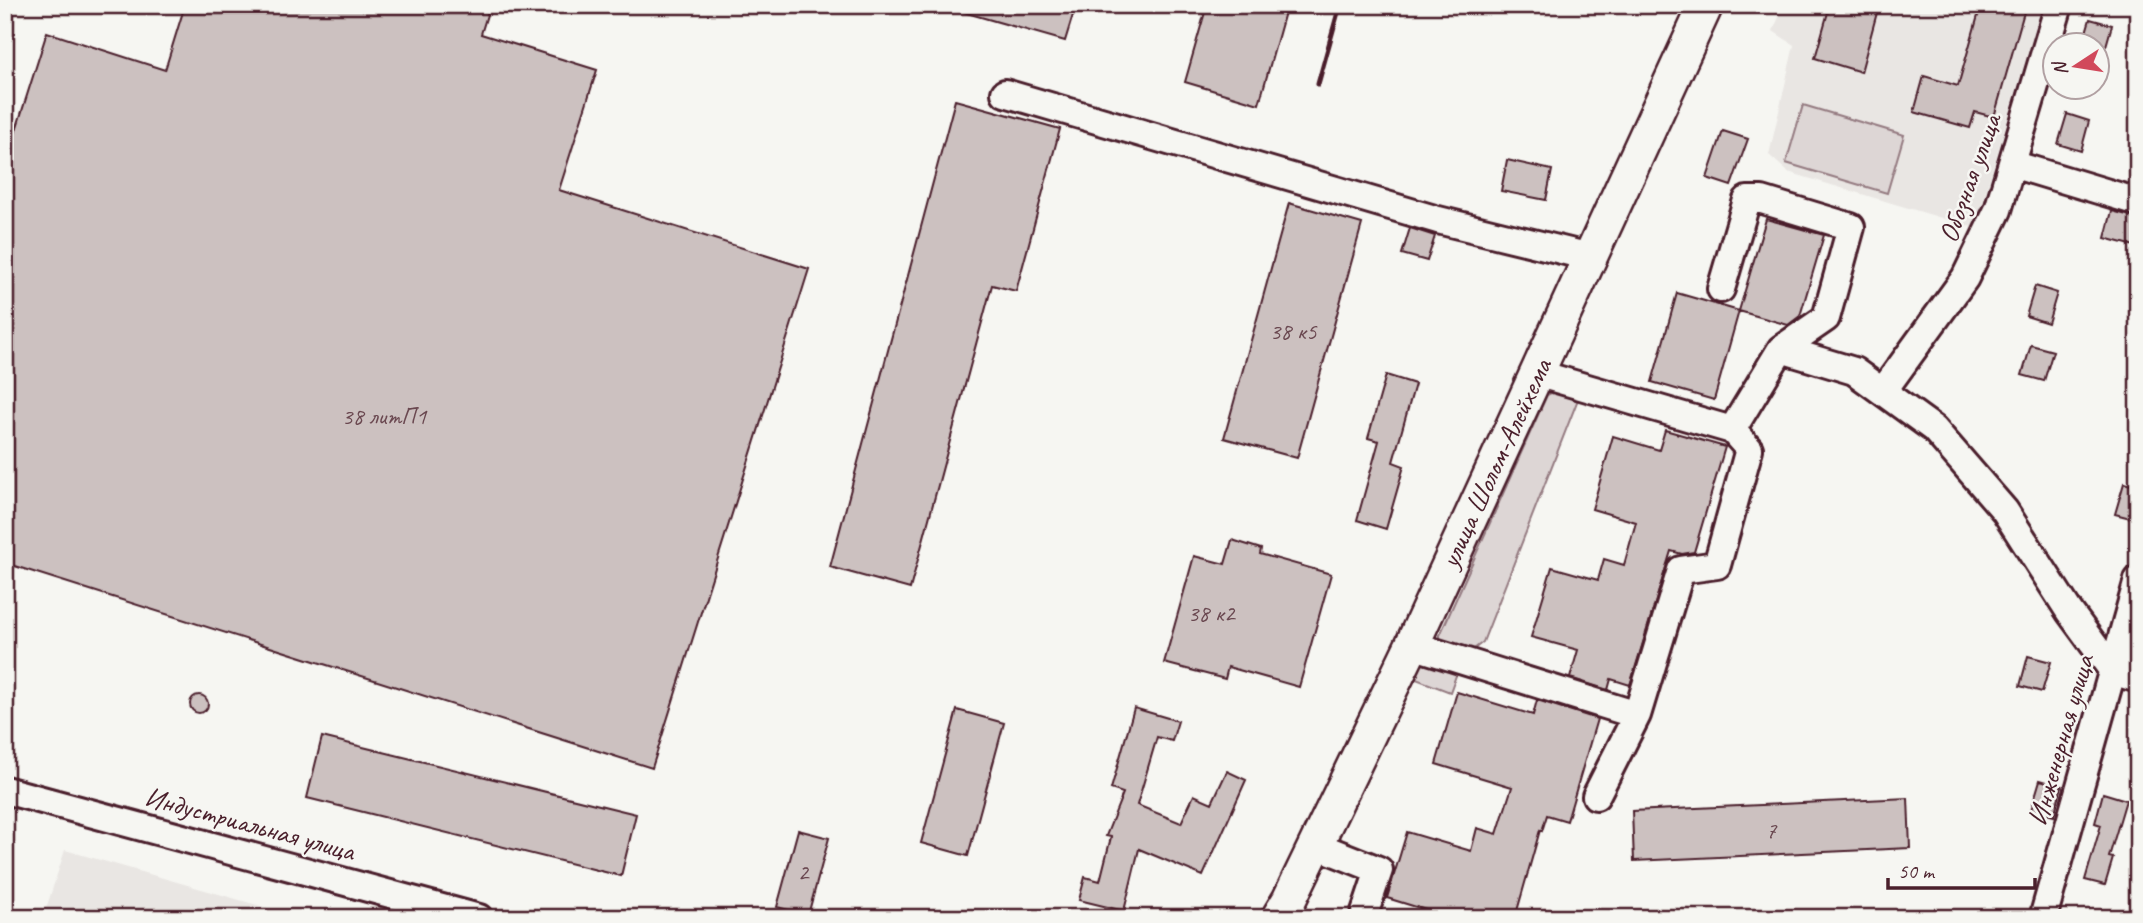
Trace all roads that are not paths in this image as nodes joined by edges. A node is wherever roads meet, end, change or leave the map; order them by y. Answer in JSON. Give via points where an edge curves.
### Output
{"nodes":[{"id":1,"x":1706,"y":5,"type":"edge"},
{"id":2,"x":2059,"y":5,"type":"edge"},
{"id":3,"x":1005,"y":93,"type":"dead end"},
{"id":4,"x":2012,"y":164,"type":"junction"},
{"id":5,"x":2138,"y":202,"type":"edge"},
{"id":6,"x":1590,"y":257,"type":"junction"},
{"id":7,"x":1721,"y":289,"type":"dead end"},
{"id":8,"x":1781,"y":349,"type":"junction"},
{"id":9,"x":1536,"y":373,"type":"junction"},
{"id":10,"x":1883,"y":391,"type":"junction"},
{"id":11,"x":1732,"y":430,"type":"junction"},
{"id":12,"x":2138,"y":580,"type":"edge"},
{"id":13,"x":1412,"y":645,"type":"junction"},
{"id":14,"x":2113,"y":671,"type":"junction"},
{"id":15,"x":2138,"y":679,"type":"edge"},
{"id":16,"x":1637,"y":715,"type":"junction"},
{"id":17,"x":5,"y":790,"type":"edge"},
{"id":18,"x":1596,"y":796,"type":"dead end"},
{"id":19,"x":1316,"y":845,"type":"junction"},
{"id":20,"x":478,"y":918,"type":"edge"},
{"id":21,"x":1278,"y":918,"type":"edge"},
{"id":22,"x":1363,"y":918,"type":"edge"},
{"id":23,"x":2043,"y":918,"type":"edge"}],
"edges":[{"from":1,"to":6,"type":"main road","name":"улица Шолом-Алейхема"},
{"from":2,"to":4,"type":"street","name":"Обозная улица"},
{"from":3,"to":6,"type":"street","via":[[1438,220]]},
{"from":4,"to":5,"type":"street"},
{"from":4,"to":10,"type":"street","name":"Обозная улица","via":[[1997,210],[1965,278]]},
{"from":6,"to":9,"type":"main road","name":"улица Шолом-Алейхема"},
{"from":7,"to":8,"type":"street","via":[[1747,200],[1762,200],[1852,227],[1826,318]]},
{"from":8,"to":10,"type":"street","via":[[1854,371]]},
{"from":8,"to":11,"type":"street"},
{"from":9,"to":11,"type":"street"},
{"from":9,"to":13,"type":"main road","name":"улица Шолом-Алейхема"},
{"from":10,"to":14,"type":"street","via":[[1934,429],[2005,511]]},
{"from":11,"to":16,"type":"street","via":[[1749,449],[1717,565],[1681,570]]},
{"from":12,"to":14,"type":"street","name":"Инженерная улица"},
{"from":13,"to":16,"type":"street"},
{"from":13,"to":19,"type":"main road","name":"улица Шолом-Алейхема"},
{"from":14,"to":15,"type":"street"},
{"from":14,"to":23,"type":"street","name":"Инженерная улица"},
{"from":16,"to":18,"type":"street"},
{"from":17,"to":20,"type":"street","name":"Индустриальная улица"},
{"from":19,"to":21,"type":"main road","name":"улица Шолом-Алейхема"},
{"from":19,"to":22,"type":"street","via":[[1379,870]]}]}
